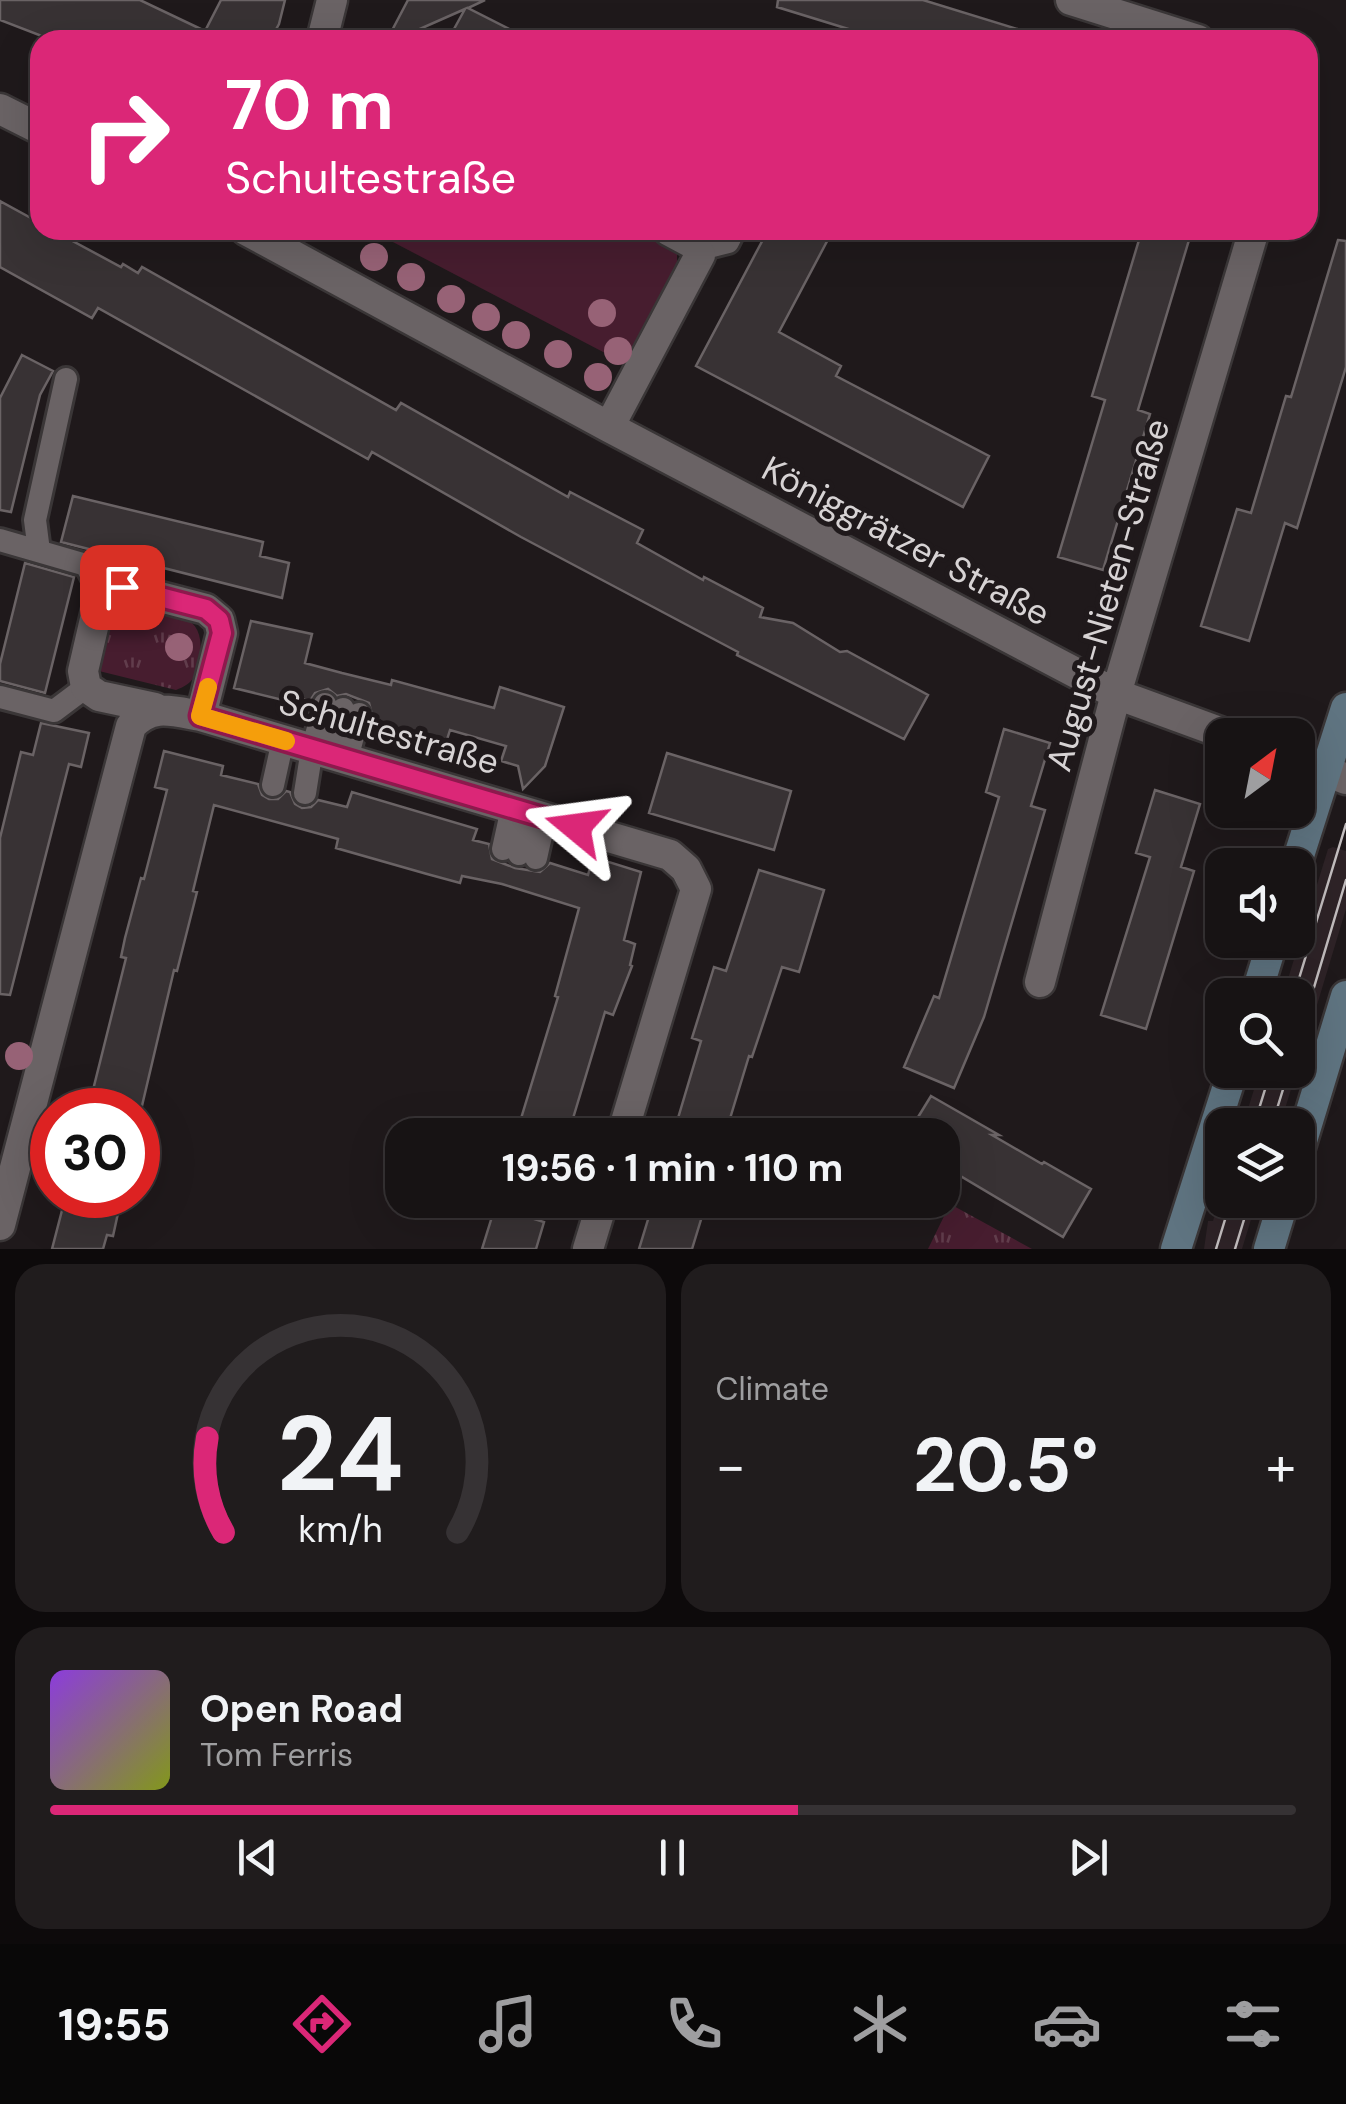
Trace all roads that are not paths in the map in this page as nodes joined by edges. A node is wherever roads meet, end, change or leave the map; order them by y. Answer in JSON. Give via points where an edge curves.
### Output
{"nodes":[{"id":1,"x":332,"y":0,"type":"edge"},
{"id":2,"x":1070,"y":0,"type":"edge"},
{"id":3,"x":324,"y":30,"type":"edge"},
{"id":4,"x":1166,"y":30,"type":"edge"},
{"id":5,"x":0,"y":109,"type":"edge"},
{"id":6,"x":30,"y":123,"type":"edge"},
{"id":7,"x":264,"y":240,"type":"edge"},
{"id":8,"x":687,"y":240,"type":"edge"},
{"id":9,"x":729,"y":240,"type":"edge"},
{"id":10,"x":1251,"y":240,"type":"edge"},
{"id":11,"x":697,"y":250,"type":"junction"},
{"id":12,"x":66,"y":378,"type":"dead end"},
{"id":13,"x":609,"y":428,"type":"junction"},
{"id":14,"x":0,"y":540,"type":"edge"},
{"id":15,"x":38,"y":550,"type":"junction"},
{"id":16,"x":101,"y":594,"type":"junction"},
{"id":17,"x":86,"y":687,"type":"junction"},
{"id":18,"x":1116,"y":694,"type":"junction"},
{"id":19,"x":0,"y":697,"type":"edge"},
{"id":20,"x":155,"y":708,"type":"junction"},
{"id":21,"x":1346,"y":708,"type":"edge"},
{"id":22,"x":200,"y":716,"type":"junction"},
{"id":23,"x":1205,"y":727,"type":"edge"},
{"id":24,"x":315,"y":750,"type":"junction"},
{"id":25,"x":1323,"y":770,"type":"edge"},
{"id":26,"x":529,"y":813,"type":"junction"},
{"id":27,"x":1301,"y":848,"type":"edge"},
{"id":28,"x":1040,"y":982,"type":"dead end"},
{"id":29,"x":1346,"y":996,"type":"edge"},
{"id":30,"x":1227,"y":1088,"type":"edge"},
{"id":31,"x":1312,"y":1108,"type":"edge"},
{"id":32,"x":627,"y":1118,"type":"edge"},
{"id":33,"x":597,"y":1218,"type":"edge"},
{"id":34,"x":1278,"y":1218,"type":"edge"},
{"id":35,"x":0,"y":1225,"type":"edge"},
{"id":36,"x":588,"y":1249,"type":"edge"},
{"id":37,"x":1176,"y":1249,"type":"edge"},
{"id":38,"x":1269,"y":1249,"type":"edge"}],
"edges":[{"from":1,"to":3,"type":"street"},
{"from":2,"to":4,"type":"street"},
{"from":5,"to":6,"type":"street"},
{"from":7,"to":13,"type":"street","name":"Königgrätzer Straße"},
{"from":8,"to":11,"type":"street"},
{"from":9,"to":11,"type":"lane"},
{"from":10,"to":18,"type":"street","name":"August-Nieten-Straße"},
{"from":11,"to":13,"type":"street"},
{"from":12,"to":15,"type":"lane","via":[[35,520]]},
{"from":13,"to":18,"type":"street","name":"Königgrätzer Straße"},
{"from":14,"to":15,"type":"lane"},
{"from":15,"to":16,"type":"lane","via":[[86,565]]},
{"from":16,"to":17,"type":"street","via":[[83,671]]},
{"from":16,"to":22,"type":"street","via":[[122,587],[206,609],[219,620],[222,633]]},
{"from":17,"to":19,"type":"lane","via":[[54,710]]},
{"from":17,"to":20,"type":"street","name":"Schultestraße"},
{"from":18,"to":23,"type":"street","name":"Königgrätzer Straße"},
{"from":18,"to":28,"type":"street","name":"August-Nieten-Straße"},
{"from":20,"to":22,"type":"street","name":"Schultestraße"},
{"from":20,"to":35,"type":"street","via":[[131,726]]},
{"from":21,"to":25,"type":"main road"},
{"from":22,"to":24,"type":"street","name":"Schultestraße"},
{"from":24,"to":24,"type":"lane","via":[[289,789]]},
{"from":24,"to":24,"type":"lane","via":[[342,709]]},
{"from":24,"to":26,"type":"street","name":"Schultestraße"},
{"from":25,"to":27,"type":"main road"},
{"from":26,"to":26,"type":"lane","via":[[519,854]]},
{"from":26,"to":32,"type":"street","name":"Schultestraße","via":[[670,855],[696,889]]},
{"from":29,"to":31,"type":"main road"},
{"from":30,"to":37,"type":"main road"},
{"from":33,"to":36,"type":"street"},
{"from":34,"to":38,"type":"main road"}]}
